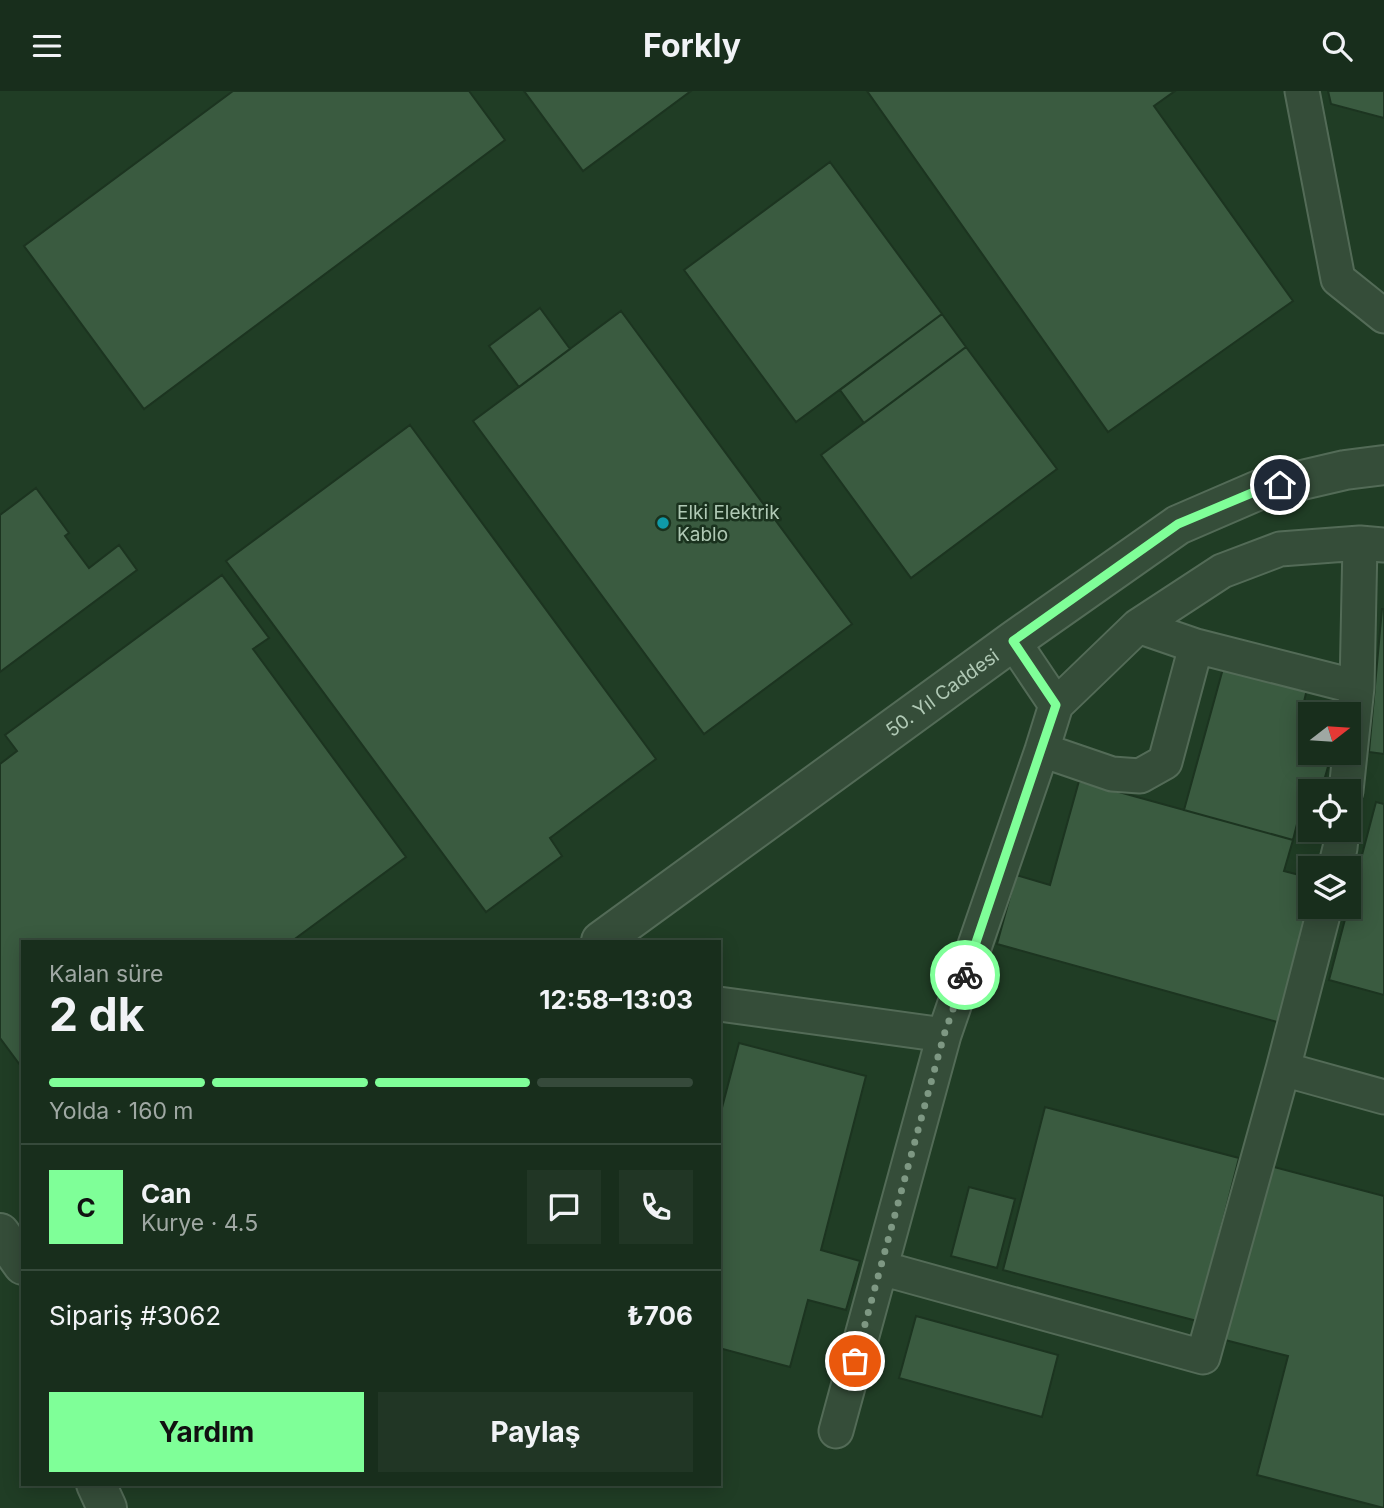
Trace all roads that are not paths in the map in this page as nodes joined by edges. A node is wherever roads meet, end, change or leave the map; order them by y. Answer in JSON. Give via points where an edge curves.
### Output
{"nodes":[{"id":1,"x":1302,"y":91,"type":"edge"},
{"id":2,"x":1384,"y":316,"type":"edge"},
{"id":3,"x":1384,"y":465,"type":"edge"},
{"id":4,"x":1372,"y":544,"type":"edge"},
{"id":5,"x":1138,"y":626,"type":"junction"},
{"id":6,"x":1013,"y":641,"type":"junction"},
{"id":7,"x":1196,"y":646,"type":"junction"},
{"id":8,"x":1357,"y":687,"type":"junction"},
{"id":9,"x":1056,"y":705,"type":"junction"},
{"id":10,"x":1042,"y":750,"type":"junction"},
{"id":11,"x":1347,"y":779,"type":"edge"},
{"id":12,"x":1322,"y":919,"type":"edge"},
{"id":13,"x":602,"y":940,"type":"edge"},
{"id":14,"x":721,"y":1005,"type":"edge"},
{"id":15,"x":944,"y":1035,"type":"junction"},
{"id":16,"x":1283,"y":1069,"type":"junction"},
{"id":17,"x":1384,"y":1097,"type":"edge"},
{"id":18,"x":0,"y":1233,"type":"edge"},
{"id":19,"x":21,"y":1262,"type":"edge"},
{"id":20,"x":880,"y":1268,"type":"junction"},
{"id":21,"x":836,"y":1431,"type":"dead end"},
{"id":22,"x":97,"y":1486,"type":"edge"},
{"id":23,"x":107,"y":1508,"type":"edge"}],
"edges":[{"from":1,"to":2,"type":"street","via":[[1338,279]]},
{"from":3,"to":6,"type":"street","name":"50. Yıl Caddesi","via":[[1259,490],[1178,524]]},
{"from":4,"to":5,"type":"street","via":[[1280,549],[1222,571]]},
{"from":4,"to":8,"type":"street"},
{"from":5,"to":7,"type":"street"},
{"from":5,"to":9,"type":"street"},
{"from":6,"to":9,"type":"street"},
{"from":6,"to":13,"type":"street","name":"50. Yıl Caddesi"},
{"from":7,"to":8,"type":"street"},
{"from":7,"to":10,"type":"street","via":[[1165,762],[1140,776],[1112,774]]},
{"from":8,"to":11,"type":"street"},
{"from":9,"to":10,"type":"street"},
{"from":10,"to":15,"type":"street"},
{"from":12,"to":16,"type":"street"},
{"from":14,"to":15,"type":"street"},
{"from":15,"to":20,"type":"street"},
{"from":16,"to":17,"type":"street"},
{"from":16,"to":20,"type":"street","via":[[1203,1357]]},
{"from":18,"to":19,"type":"street"},
{"from":20,"to":21,"type":"street"},
{"from":22,"to":23,"type":"street"}]}
